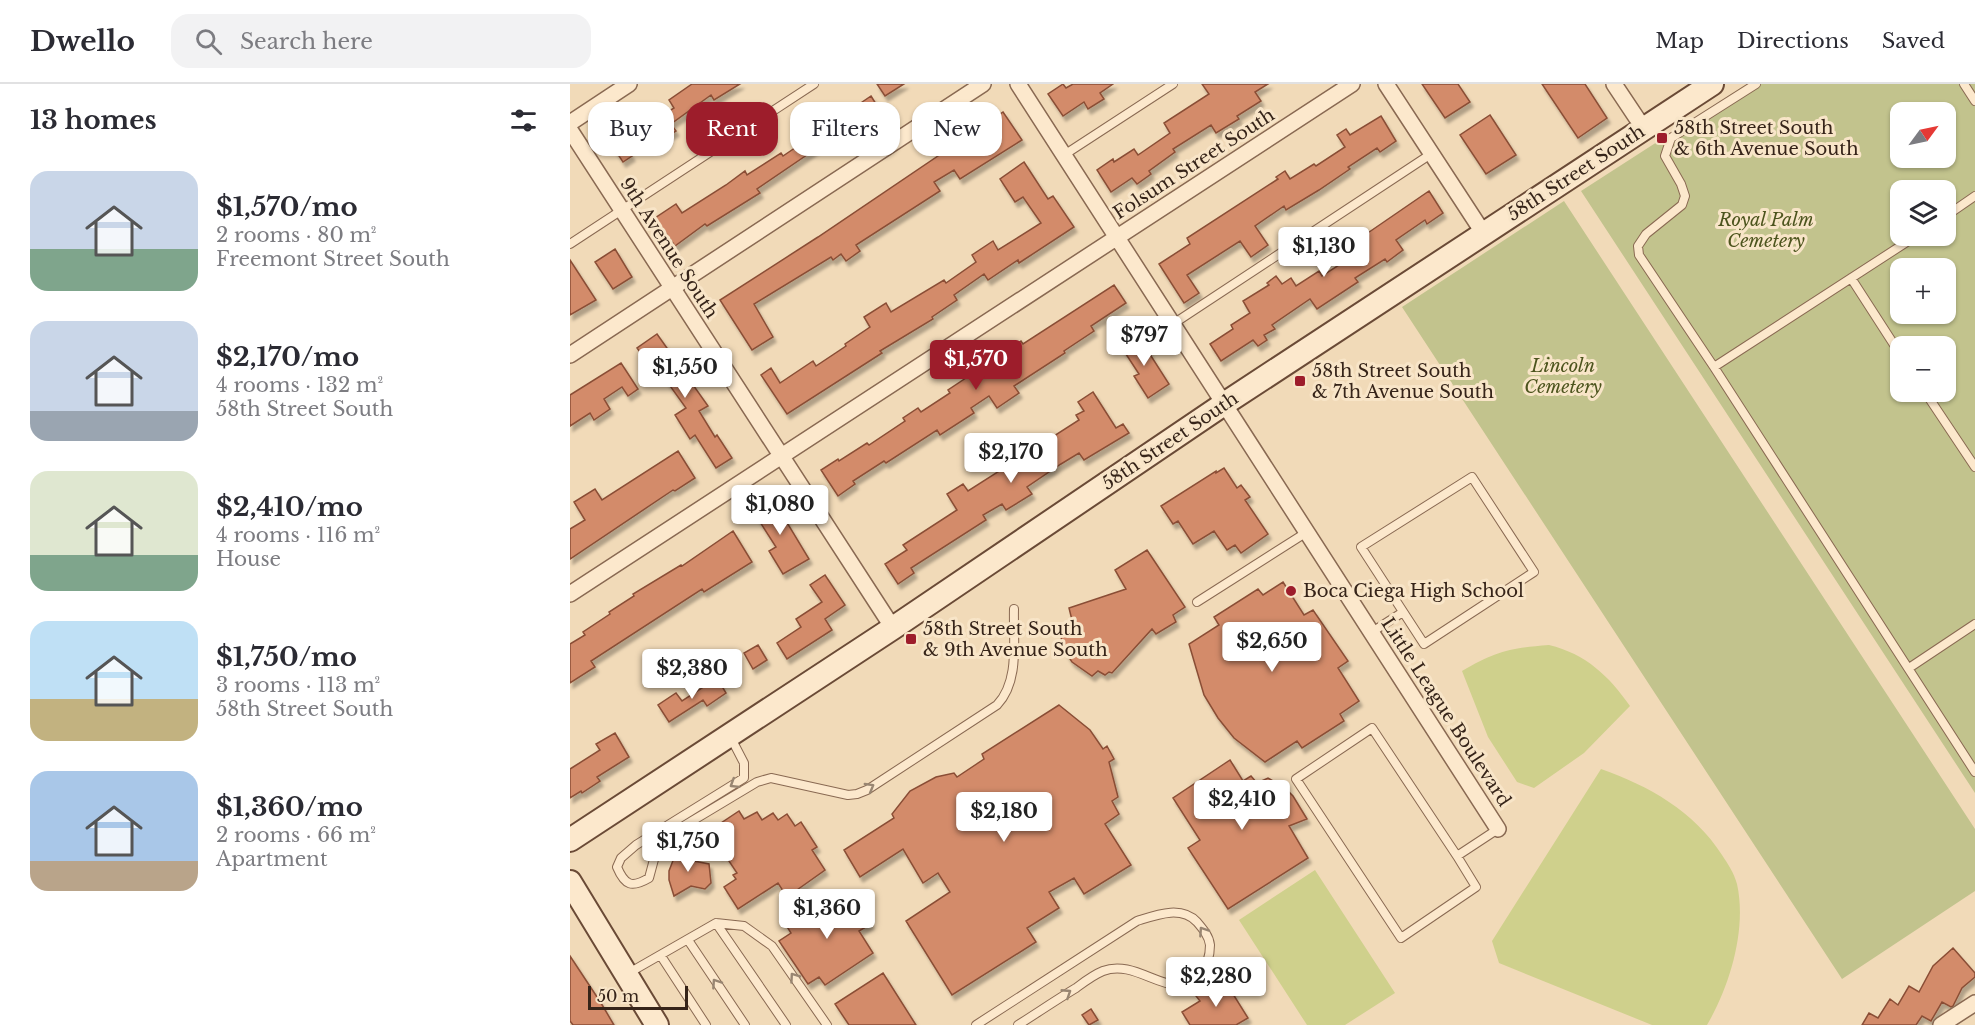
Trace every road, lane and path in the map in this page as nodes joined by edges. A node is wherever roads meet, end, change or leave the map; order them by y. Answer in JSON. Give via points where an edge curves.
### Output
{"nodes":[{"id":1,"x":629,"y":84,"type":"edge"},
{"id":2,"x":814,"y":84,"type":"edge"},
{"id":3,"x":983,"y":84,"type":"edge"},
{"id":4,"x":1018,"y":84,"type":"edge"},
{"id":5,"x":1173,"y":84,"type":"edge"},
{"id":6,"x":1352,"y":84,"type":"edge"},
{"id":7,"x":1386,"y":84,"type":"edge"},
{"id":8,"x":1614,"y":84,"type":"edge"},
{"id":9,"x":1712,"y":84,"type":"edge"},
{"id":10,"x":1756,"y":84,"type":"edge"},
{"id":11,"x":1964,"y":84,"type":"edge"},
{"id":12,"x":1975,"y":101,"type":"edge"},
{"id":13,"x":570,"y":123,"type":"edge"},
{"id":14,"x":1644,"y":129,"type":"junction"},
{"id":15,"x":570,"y":130,"type":"edge"},
{"id":16,"x":1431,"y":154,"type":"junction"},
{"id":17,"x":1064,"y":155,"type":"junction"},
{"id":18,"x":1975,"y":196,"type":"edge"},
{"id":19,"x":1956,"y":209,"type":"edge"},
{"id":20,"x":621,"y":210,"type":"junction"},
{"id":21,"x":1484,"y":234,"type":"junction"},
{"id":22,"x":1118,"y":237,"type":"junction"},
{"id":23,"x":570,"y":244,"type":"edge"},
{"id":24,"x":1901,"y":246,"type":"edge"},
{"id":25,"x":1851,"y":278,"type":"junction"},
{"id":26,"x":672,"y":288,"type":"junction"},
{"id":27,"x":1173,"y":324,"type":"junction"},
{"id":28,"x":1890,"y":338,"type":"edge"},
{"id":29,"x":570,"y":355,"type":"edge"},
{"id":30,"x":1714,"y":367,"type":"junction"},
{"id":31,"x":1932,"y":402,"type":"edge"},
{"id":32,"x":1224,"y":404,"type":"junction"},
{"id":33,"x":782,"y":456,"type":"junction"},
{"id":34,"x":1975,"y":467,"type":"edge"},
{"id":35,"x":1307,"y":532,"type":"junction"},
{"id":36,"x":570,"y":594,"type":"edge"},
{"id":37,"x":1197,"y":602,"type":"dead end"},
{"id":38,"x":1014,"y":609,"type":"dead end"},
{"id":39,"x":1403,"y":612,"type":"junction"},
{"id":40,"x":1975,"y":624,"type":"edge"},
{"id":41,"x":893,"y":628,"type":"junction"},
{"id":42,"x":1372,"y":632,"type":"junction"},
{"id":43,"x":1909,"y":668,"type":"junction"},
{"id":44,"x":730,"y":735,"type":"junction"},
{"id":45,"x":1975,"y":772,"type":"edge"},
{"id":46,"x":1498,"y":829,"type":"joint"},
{"id":47,"x":570,"y":840,"type":"edge"},
{"id":48,"x":1457,"y":856,"type":"junction"},
{"id":49,"x":570,"y":882,"type":"edge"},
{"id":50,"x":716,"y":923,"type":"junction"},
{"id":51,"x":688,"y":940,"type":"junction"},
{"id":52,"x":661,"y":956,"type":"junction"},
{"id":53,"x":626,"y":974,"type":"junction"},
{"id":54,"x":1975,"y":1003,"type":"edge"},
{"id":55,"x":657,"y":1025,"type":"edge"},
{"id":56,"x":706,"y":1025,"type":"edge"},
{"id":57,"x":745,"y":1025,"type":"edge"},
{"id":58,"x":786,"y":1025,"type":"edge"},
{"id":59,"x":827,"y":1025,"type":"edge"},
{"id":60,"x":976,"y":1025,"type":"edge"},
{"id":61,"x":1018,"y":1025,"type":"edge"},
{"id":62,"x":1941,"y":1025,"type":"edge"}],
"edges":[{"from":1,"to":13,"type":"street"},
{"from":2,"to":20,"type":"lane"},
{"from":3,"to":26,"type":"street"},
{"from":4,"to":17,"type":"street","name":"Little League Boulevard"},
{"from":5,"to":17,"type":"lane"},
{"from":6,"to":22,"type":"street","name":"Folsum Street South"},
{"from":7,"to":16,"type":"street"},
{"from":8,"to":14,"type":"street"},
{"from":9,"to":14,"type":"street","name":"58th Street South"},
{"from":10,"to":30,"type":"lane","via":[[1671,138],[1665,156],[1685,196],[1682,205],[1646,234],[1638,246],[1639,255]]},
{"from":11,"to":12,"type":"lane"},
{"from":14,"to":21,"type":"street","name":"58th Street South"},
{"from":15,"to":20,"type":"street","name":"9th Avenue South"},
{"from":16,"to":21,"type":"street"},
{"from":16,"to":27,"type":"lane"},
{"from":17,"to":22,"type":"street","name":"Little League Boulevard"},
{"from":18,"to":19,"type":"lane"},
{"from":20,"to":23,"type":"lane"},
{"from":20,"to":26,"type":"street","name":"9th Avenue South"},
{"from":21,"to":32,"type":"street","name":"58th Street South"},
{"from":22,"to":27,"type":"street","name":"Little League Boulevard"},
{"from":22,"to":33,"type":"street","name":"Folsum Street South"},
{"from":24,"to":25,"type":"lane"},
{"from":25,"to":28,"type":"lane"},
{"from":25,"to":30,"type":"lane"},
{"from":26,"to":29,"type":"street"},
{"from":26,"to":33,"type":"street","name":"9th Avenue South"},
{"from":27,"to":32,"type":"street","name":"Little League Boulevard"},
{"from":30,"to":43,"type":"lane"},
{"from":31,"to":34,"type":"lane"},
{"from":32,"to":35,"type":"street","name":"Little League Boulevard"},
{"from":32,"to":41,"type":"street","name":"58th Street South"},
{"from":33,"to":36,"type":"street","name":"Folsum Street South"},
{"from":33,"to":41,"type":"street","name":"9th Avenue South"},
{"from":35,"to":37,"type":"lane"},
{"from":35,"to":42,"type":"street","name":"Little League Boulevard"},
{"from":44,"to":38,"type":"lane","one_way":true,"via":[[744,763],[744,778],[621,858],[617,867],[629,884],[649,878],[662,839],[757,782],[771,778],[857,794],[997,705],[1010,688],[1012,677]]},
{"from":39,"to":39,"type":"lane","via":[[1424,644],[1534,572],[1472,477],[1361,548]]},
{"from":39,"to":42,"type":"lane"},
{"from":40,"to":43,"type":"lane"},
{"from":41,"to":44,"type":"street","name":"58th Street South"},
{"from":42,"to":46,"type":"street","name":"Little League Boulevard"},
{"from":43,"to":45,"type":"lane"},
{"from":44,"to":47,"type":"street","name":"58th Street South"},
{"from":46,"to":48,"type":"lane"},
{"from":48,"to":48,"type":"lane","via":[[1476,887],[1401,938],[1296,779],[1372,728]]},
{"from":49,"to":53,"type":"street"},
{"from":50,"to":51,"type":"lane"},
{"from":50,"to":58,"type":"lane"},
{"from":59,"to":50,"type":"lane","one_way":true,"via":[[772,946],[744,926]]},
{"from":51,"to":52,"type":"lane"},
{"from":57,"to":51,"type":"lane","one_way":true},
{"from":52,"to":53,"type":"lane"},
{"from":52,"to":56,"type":"lane"},
{"from":53,"to":55,"type":"street"},
{"from":54,"to":62,"type":"street"},
{"from":61,"to":60,"type":"lane","one_way":true,"via":[[1101,971],[1118,967],[1174,987],[1186,985],[1206,967],[1209,940],[1194,918],[1180,912],[1137,921]]}]}
